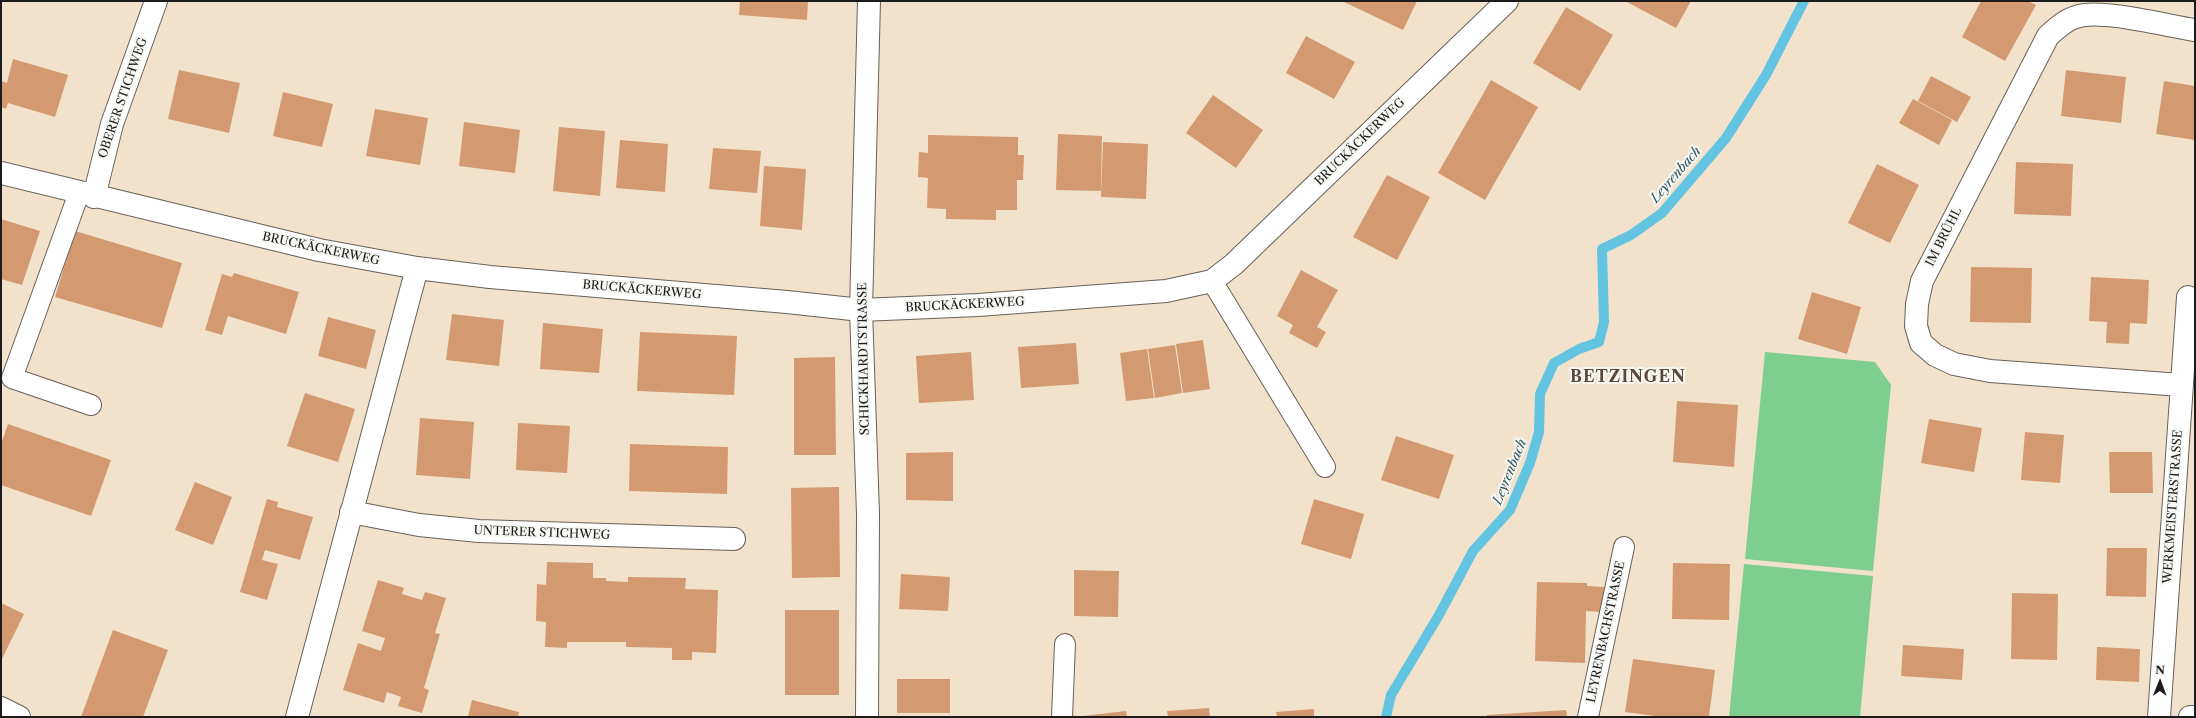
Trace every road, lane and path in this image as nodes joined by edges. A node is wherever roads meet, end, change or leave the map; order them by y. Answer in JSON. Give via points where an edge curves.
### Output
{"nodes":[{"id":1,"x":156,"y":1,"type":"edge"},
{"id":2,"x":869,"y":1,"type":"edge"},
{"id":3,"x":1507,"y":1,"type":"edge"},
{"id":4,"x":2195,"y":30,"type":"edge"},
{"id":5,"x":1,"y":173,"type":"edge"},
{"id":6,"x":86,"y":195,"type":"junction"},
{"id":7,"x":417,"y":268,"type":"junction"},
{"id":8,"x":1212,"y":281,"type":"junction"},
{"id":9,"x":2188,"y":297,"type":"dead end"},
{"id":10,"x":861,"y":310,"type":"junction"},
{"id":11,"x":2181,"y":385,"type":"junction"},
{"id":12,"x":91,"y":405,"type":"dead end"},
{"id":13,"x":1325,"y":467,"type":"dead end"},
{"id":14,"x":351,"y":512,"type":"junction"},
{"id":15,"x":734,"y":539,"type":"dead end"},
{"id":16,"x":1624,"y":547,"type":"dead end"},
{"id":17,"x":1064,"y":644,"type":"dead end"},
{"id":18,"x":1,"y":708,"type":"edge"},
{"id":19,"x":2195,"y":716,"type":"edge"},
{"id":20,"x":19,"y":717,"type":"edge"},
{"id":21,"x":297,"y":717,"type":"edge"},
{"id":22,"x":866,"y":717,"type":"edge"},
{"id":23,"x":1062,"y":717,"type":"edge"},
{"id":24,"x":1588,"y":717,"type":"edge"},
{"id":25,"x":2159,"y":717,"type":"edge"},
{"id":26,"x":2190,"y":717,"type":"edge"}],
"edges":[{"from":1,"to":6,"type":"street","name":"OBERER STICHWEG"},
{"from":2,"to":10,"type":"street","name":"SCHICKHARDTSTRASSE"},
{"from":3,"to":8,"type":"street","name":"BRUCKÄCKERWEG","via":[[1260,240]]},
{"from":4,"to":11,"type":"street","name":"IM BRÜHL","via":[[2095,14],[2076,16],[2048,36],[1922,280],[1916,319],[1921,343],[1934,355],[1954,364],[2012,373]]},
{"from":5,"to":6,"type":"street","name":"BRUCKÄCKERWEG"},
{"from":6,"to":7,"type":"street","name":"BRUCKÄCKERWEG","via":[[319,250]]},
{"from":6,"to":12,"type":"lane","via":[[12,378]]},
{"from":7,"to":10,"type":"street","name":"BRUCKÄCKERWEG"},
{"from":7,"to":14,"type":"street"},
{"from":8,"to":10,"type":"street","name":"BRUCKÄCKERWEG","via":[[1166,291],[978,305]]},
{"from":8,"to":13,"type":"lane"},
{"from":9,"to":11,"type":"street","name":"WERKMEISTERSTRASSE"},
{"from":10,"to":22,"type":"street","name":"SCHICKHARDTSTRASSE","via":[[868,514]]},
{"from":11,"to":25,"type":"street","name":"WERKMEISTERSTRASSE"},
{"from":14,"to":15,"type":"street","name":"UNTERER STICHWEG","via":[[479,531]]},
{"from":14,"to":21,"type":"street"},
{"from":16,"to":24,"type":"lane","name":"LEYRENBACHSTRASSE"},
{"from":17,"to":23,"type":"lane"},
{"from":18,"to":20,"type":"street"},
{"from":19,"to":26,"type":"street"}]}
